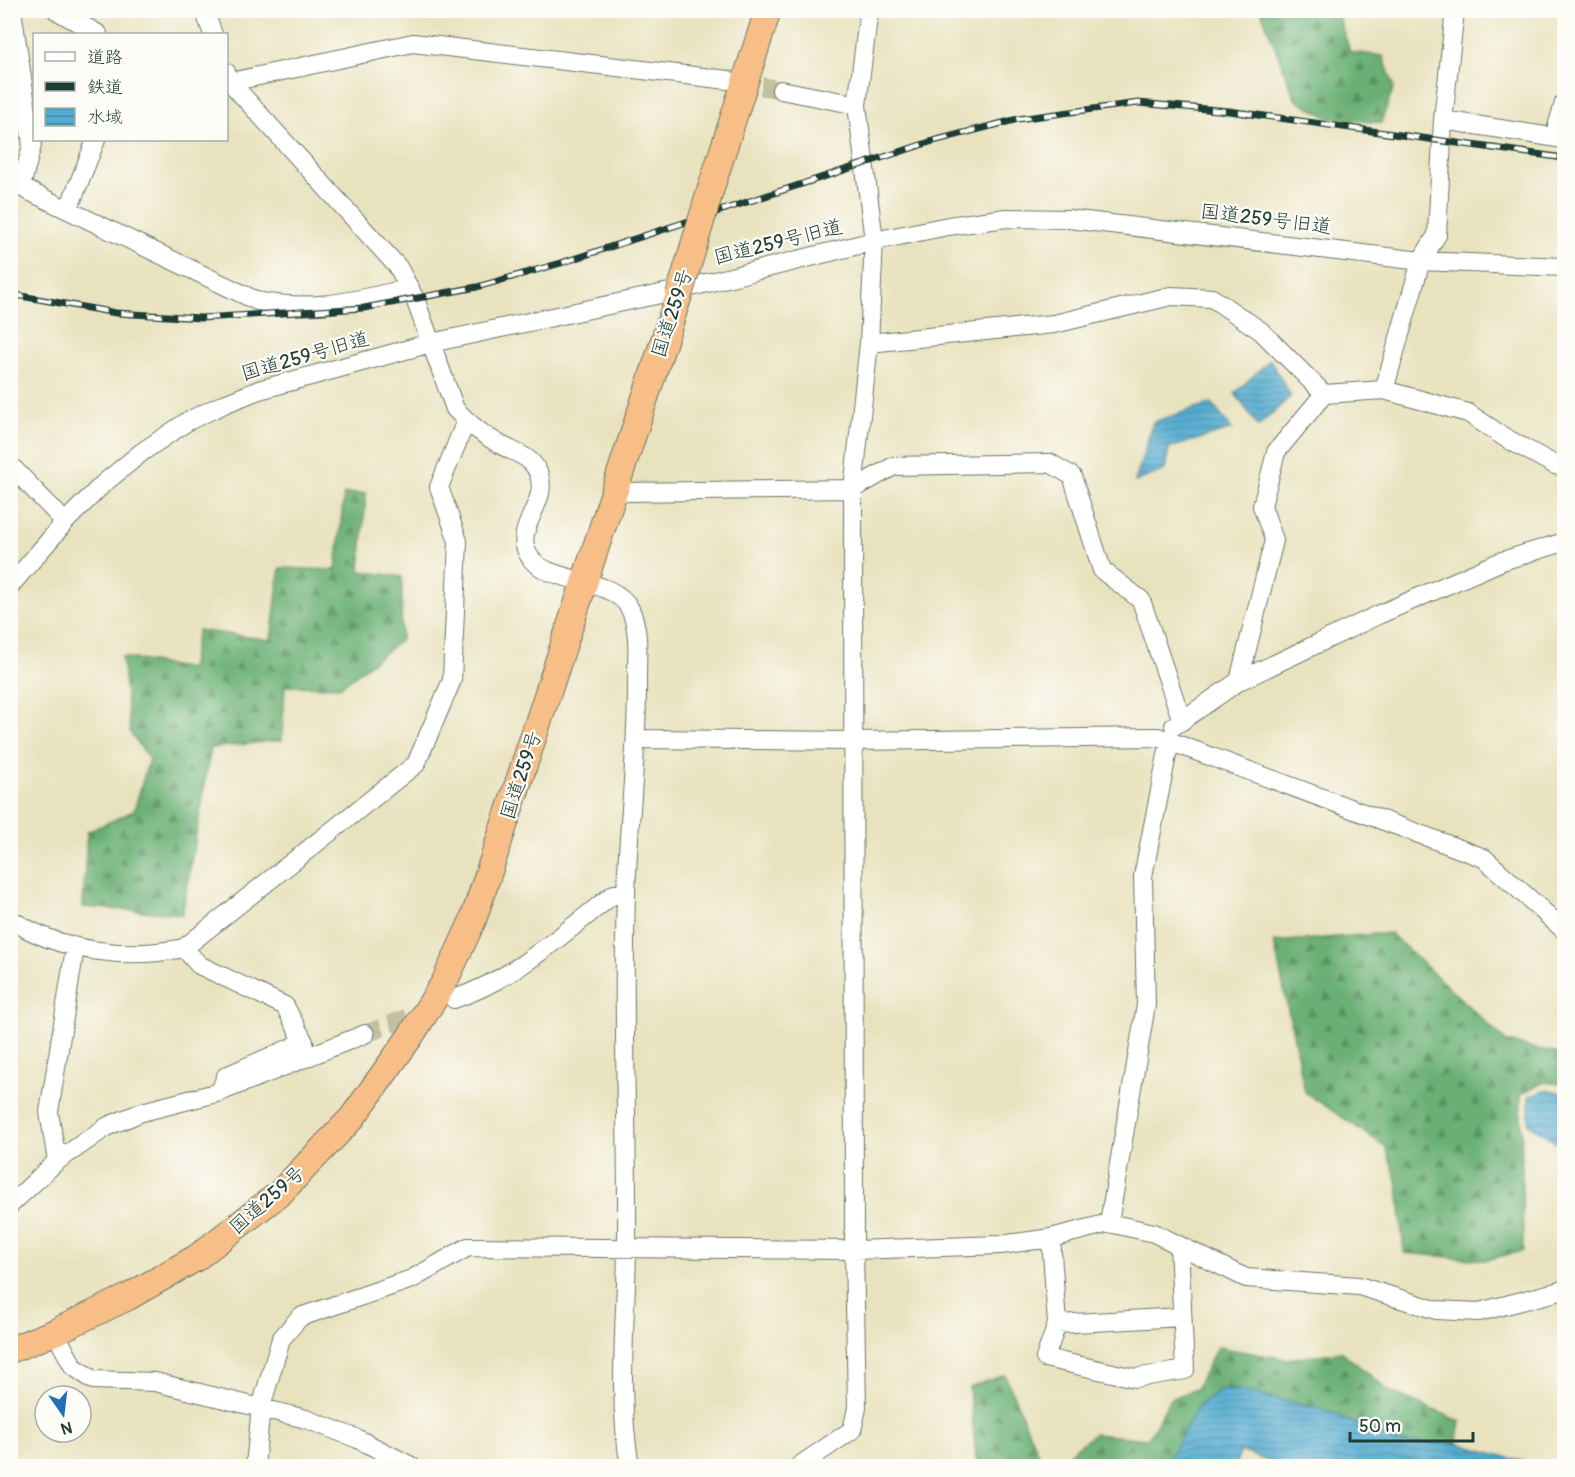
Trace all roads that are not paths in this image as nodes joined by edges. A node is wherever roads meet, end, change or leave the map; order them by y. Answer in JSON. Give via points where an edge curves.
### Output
{"nodes":[{"id":1,"x":12,"y":10,"type":"edge"},
{"id":2,"x":56,"y":10,"type":"edge"},
{"id":3,"x":204,"y":10,"type":"edge"},
{"id":4,"x":768,"y":10,"type":"edge"},
{"id":5,"x":869,"y":10,"type":"edge"},
{"id":6,"x":1455,"y":10,"type":"edge"},
{"id":7,"x":96,"y":33,"type":"edge"},
{"id":8,"x":213,"y":33,"type":"edge"},
{"id":9,"x":228,"y":79,"type":"edge"},
{"id":10,"x":728,"y":80,"type":"tunnel mouth"},
{"id":11,"x":781,"y":90,"type":"tunnel mouth"},
{"id":12,"x":1564,"y":103,"type":"edge"},
{"id":13,"x":857,"y":105,"type":"junction"},
{"id":14,"x":1443,"y":120,"type":"junction"},
{"id":15,"x":1559,"y":138,"type":"edge"},
{"id":16,"x":96,"y":141,"type":"edge"},
{"id":17,"x":16,"y":184,"type":"edge"},
{"id":18,"x":68,"y":210,"type":"junction"},
{"id":19,"x":874,"y":241,"type":"junction"},
{"id":20,"x":1421,"y":261,"type":"junction"},
{"id":21,"x":1564,"y":267,"type":"edge"},
{"id":22,"x":410,"y":288,"type":"junction"},
{"id":23,"x":431,"y":343,"type":"junction"},
{"id":24,"x":869,"y":343,"type":"junction"},
{"id":25,"x":1384,"y":390,"type":"junction"},
{"id":26,"x":1324,"y":394,"type":"junction"},
{"id":27,"x":466,"y":421,"type":"junction"},
{"id":28,"x":10,"y":465,"type":"edge"},
{"id":29,"x":1564,"y":467,"type":"edge"},
{"id":30,"x":853,"y":489,"type":"junction"},
{"id":31,"x":613,"y":490,"type":"junction"},
{"id":32,"x":65,"y":522,"type":"junction"},
{"id":33,"x":1564,"y":542,"type":"edge"},
{"id":34,"x":584,"y":582,"type":"junction"},
{"id":35,"x":10,"y":586,"type":"edge"},
{"id":36,"x":1239,"y":681,"type":"junction"},
{"id":37,"x":1182,"y":721,"type":"junction"},
{"id":38,"x":638,"y":739,"type":"junction"},
{"id":39,"x":1164,"y":739,"type":"junction"},
{"id":40,"x":853,"y":741,"type":"junction"},
{"id":41,"x":626,"y":894,"type":"junction"},
{"id":42,"x":10,"y":919,"type":"edge"},
{"id":43,"x":1564,"y":930,"type":"edge"},
{"id":44,"x":75,"y":948,"type":"junction"},
{"id":45,"x":184,"y":948,"type":"junction"},
{"id":46,"x":454,"y":999,"type":"dead end"},
{"id":47,"x":365,"y":1034,"type":"tunnel mouth"},
{"id":48,"x":220,"y":1092,"type":"junction"},
{"id":49,"x":57,"y":1161,"type":"junction"},
{"id":50,"x":10,"y":1205,"type":"edge"},
{"id":51,"x":1109,"y":1223,"type":"junction"},
{"id":52,"x":1051,"y":1238,"type":"junction"},
{"id":53,"x":1179,"y":1246,"type":"junction"},
{"id":54,"x":627,"y":1247,"type":"junction"},
{"id":55,"x":854,"y":1250,"type":"junction"},
{"id":56,"x":1564,"y":1290,"type":"edge"},
{"id":57,"x":1182,"y":1317,"type":"junction"},
{"id":58,"x":1058,"y":1324,"type":"junction"},
{"id":59,"x":55,"y":1332,"type":"junction"},
{"id":60,"x":10,"y":1350,"type":"edge"},
{"id":61,"x":261,"y":1407,"type":"junction"},
{"id":62,"x":255,"y":1467,"type":"edge"},
{"id":63,"x":411,"y":1467,"type":"edge"},
{"id":64,"x":630,"y":1467,"type":"edge"},
{"id":65,"x":799,"y":1467,"type":"edge"}],
"edges":[{"from":1,"to":17,"type":"street","via":[[32,145]]},
{"from":2,"to":7,"type":"street"},
{"from":3,"to":8,"type":"street"},
{"from":4,"to":31,"type":"highway","name":"国道259号","bridge":true},
{"from":5,"to":13,"type":"street"},
{"from":6,"to":14,"type":"street"},
{"from":9,"to":10,"type":"street","via":[[413,43]]},
{"from":9,"to":22,"type":"street","via":[[398,267]]},
{"from":11,"to":13,"type":"street"},
{"from":12,"to":15,"type":"street"},
{"from":13,"to":19,"type":"street"},
{"from":14,"to":15,"type":"street"},
{"from":14,"to":20,"type":"street","via":[[1437,236]]},
{"from":16,"to":18,"type":"street"},
{"from":17,"to":18,"type":"street"},
{"from":18,"to":22,"type":"street","via":[[258,301],[316,307]]},
{"from":19,"to":20,"type":"street","name":"国道259号旧道","via":[[1006,218],[1069,219]]},
{"from":19,"to":23,"type":"street","name":"国道259号旧道","via":[[679,290]]},
{"from":19,"to":24,"type":"street"},
{"from":20,"to":21,"type":"street","name":"国道259号旧道"},
{"from":20,"to":25,"type":"street"},
{"from":22,"to":23,"type":"street"},
{"from":23,"to":27,"type":"street","via":[[455,409]]},
{"from":23,"to":32,"type":"street","name":"国道259号旧道","via":[[259,390],[188,421],[103,484]]},
{"from":24,"to":26,"type":"street","via":[[1054,324],[1171,296],[1212,298],[1262,331]]},
{"from":24,"to":30,"type":"street"},
{"from":25,"to":26,"type":"street"},
{"from":25,"to":29,"type":"street","via":[[1468,413],[1504,437]]},
{"from":26,"to":36,"type":"street","via":[[1276,452],[1263,506],[1274,540]]},
{"from":27,"to":34,"type":"street","via":[[522,455],[538,472],[541,496],[524,535],[525,548],[532,560],[544,569]]},
{"from":27,"to":45,"type":"street","via":[[440,487],[458,541],[452,680],[416,764]]},
{"from":28,"to":32,"type":"street"},
{"from":30,"to":31,"type":"street"},
{"from":30,"to":37,"type":"street","via":[[894,466],[1050,464],[1072,476],[1102,570],[1141,600]]},
{"from":30,"to":40,"type":"street"},
{"from":31,"to":34,"type":"highway","name":"国道259号"},
{"from":32,"to":35,"type":"street","name":"国道259号旧道"},
{"from":33,"to":36,"type":"street","via":[[1502,561]]},
{"from":34,"to":38,"type":"street","via":[[602,586],[628,605],[636,627]]},
{"from":34,"to":59,"type":"highway","name":"国道259号","via":[[473,920],[444,983],[410,1037],[352,1118],[280,1193],[196,1258],[128,1298]]},
{"from":36,"to":37,"type":"street"},
{"from":37,"to":39,"type":"street"},
{"from":38,"to":40,"type":"street"},
{"from":38,"to":41,"type":"street"},
{"from":39,"to":40,"type":"street"},
{"from":39,"to":43,"type":"street","via":[[1484,858]]},
{"from":39,"to":51,"type":"street","via":[[1143,876],[1146,1005]]},
{"from":40,"to":55,"type":"street"},
{"from":41,"to":46,"type":"street","via":[[614,894],[517,969],[483,990]]},
{"from":41,"to":54,"type":"street"},
{"from":42,"to":44,"type":"street"},
{"from":44,"to":45,"type":"street","via":[[152,955]]},
{"from":44,"to":49,"type":"street","via":[[49,1112]]},
{"from":45,"to":48,"type":"street","via":[[199,965],[285,1006],[304,1042],[225,1076]]},
{"from":47,"to":48,"type":"street"},
{"from":48,"to":49,"type":"street","via":[[108,1126]]},
{"from":49,"to":50,"type":"street"},
{"from":51,"to":52,"type":"street"},
{"from":51,"to":53,"type":"street","via":[[1154,1233]]},
{"from":52,"to":55,"type":"street","via":[[1000,1245]]},
{"from":52,"to":58,"type":"street"},
{"from":53,"to":56,"type":"street","via":[[1246,1278],[1359,1286],[1436,1310],[1479,1312]]},
{"from":53,"to":57,"type":"street"},
{"from":54,"to":55,"type":"street"},
{"from":54,"to":61,"type":"street","via":[[468,1247],[412,1279],[300,1317],[281,1339]]},
{"from":54,"to":64,"type":"street","via":[[624,1435]]},
{"from":55,"to":65,"type":"street","via":[[857,1408],[852,1430]]},
{"from":57,"to":58,"type":"street"},
{"from":57,"to":58,"type":"street","via":[[1185,1370],[1134,1378],[1045,1358]]},
{"from":59,"to":60,"type":"highway","name":"国道259号"},
{"from":59,"to":61,"type":"street","via":[[73,1366],[93,1380],[155,1382]]},
{"from":61,"to":62,"type":"street"},
{"from":61,"to":63,"type":"street","via":[[358,1439]]}]}
